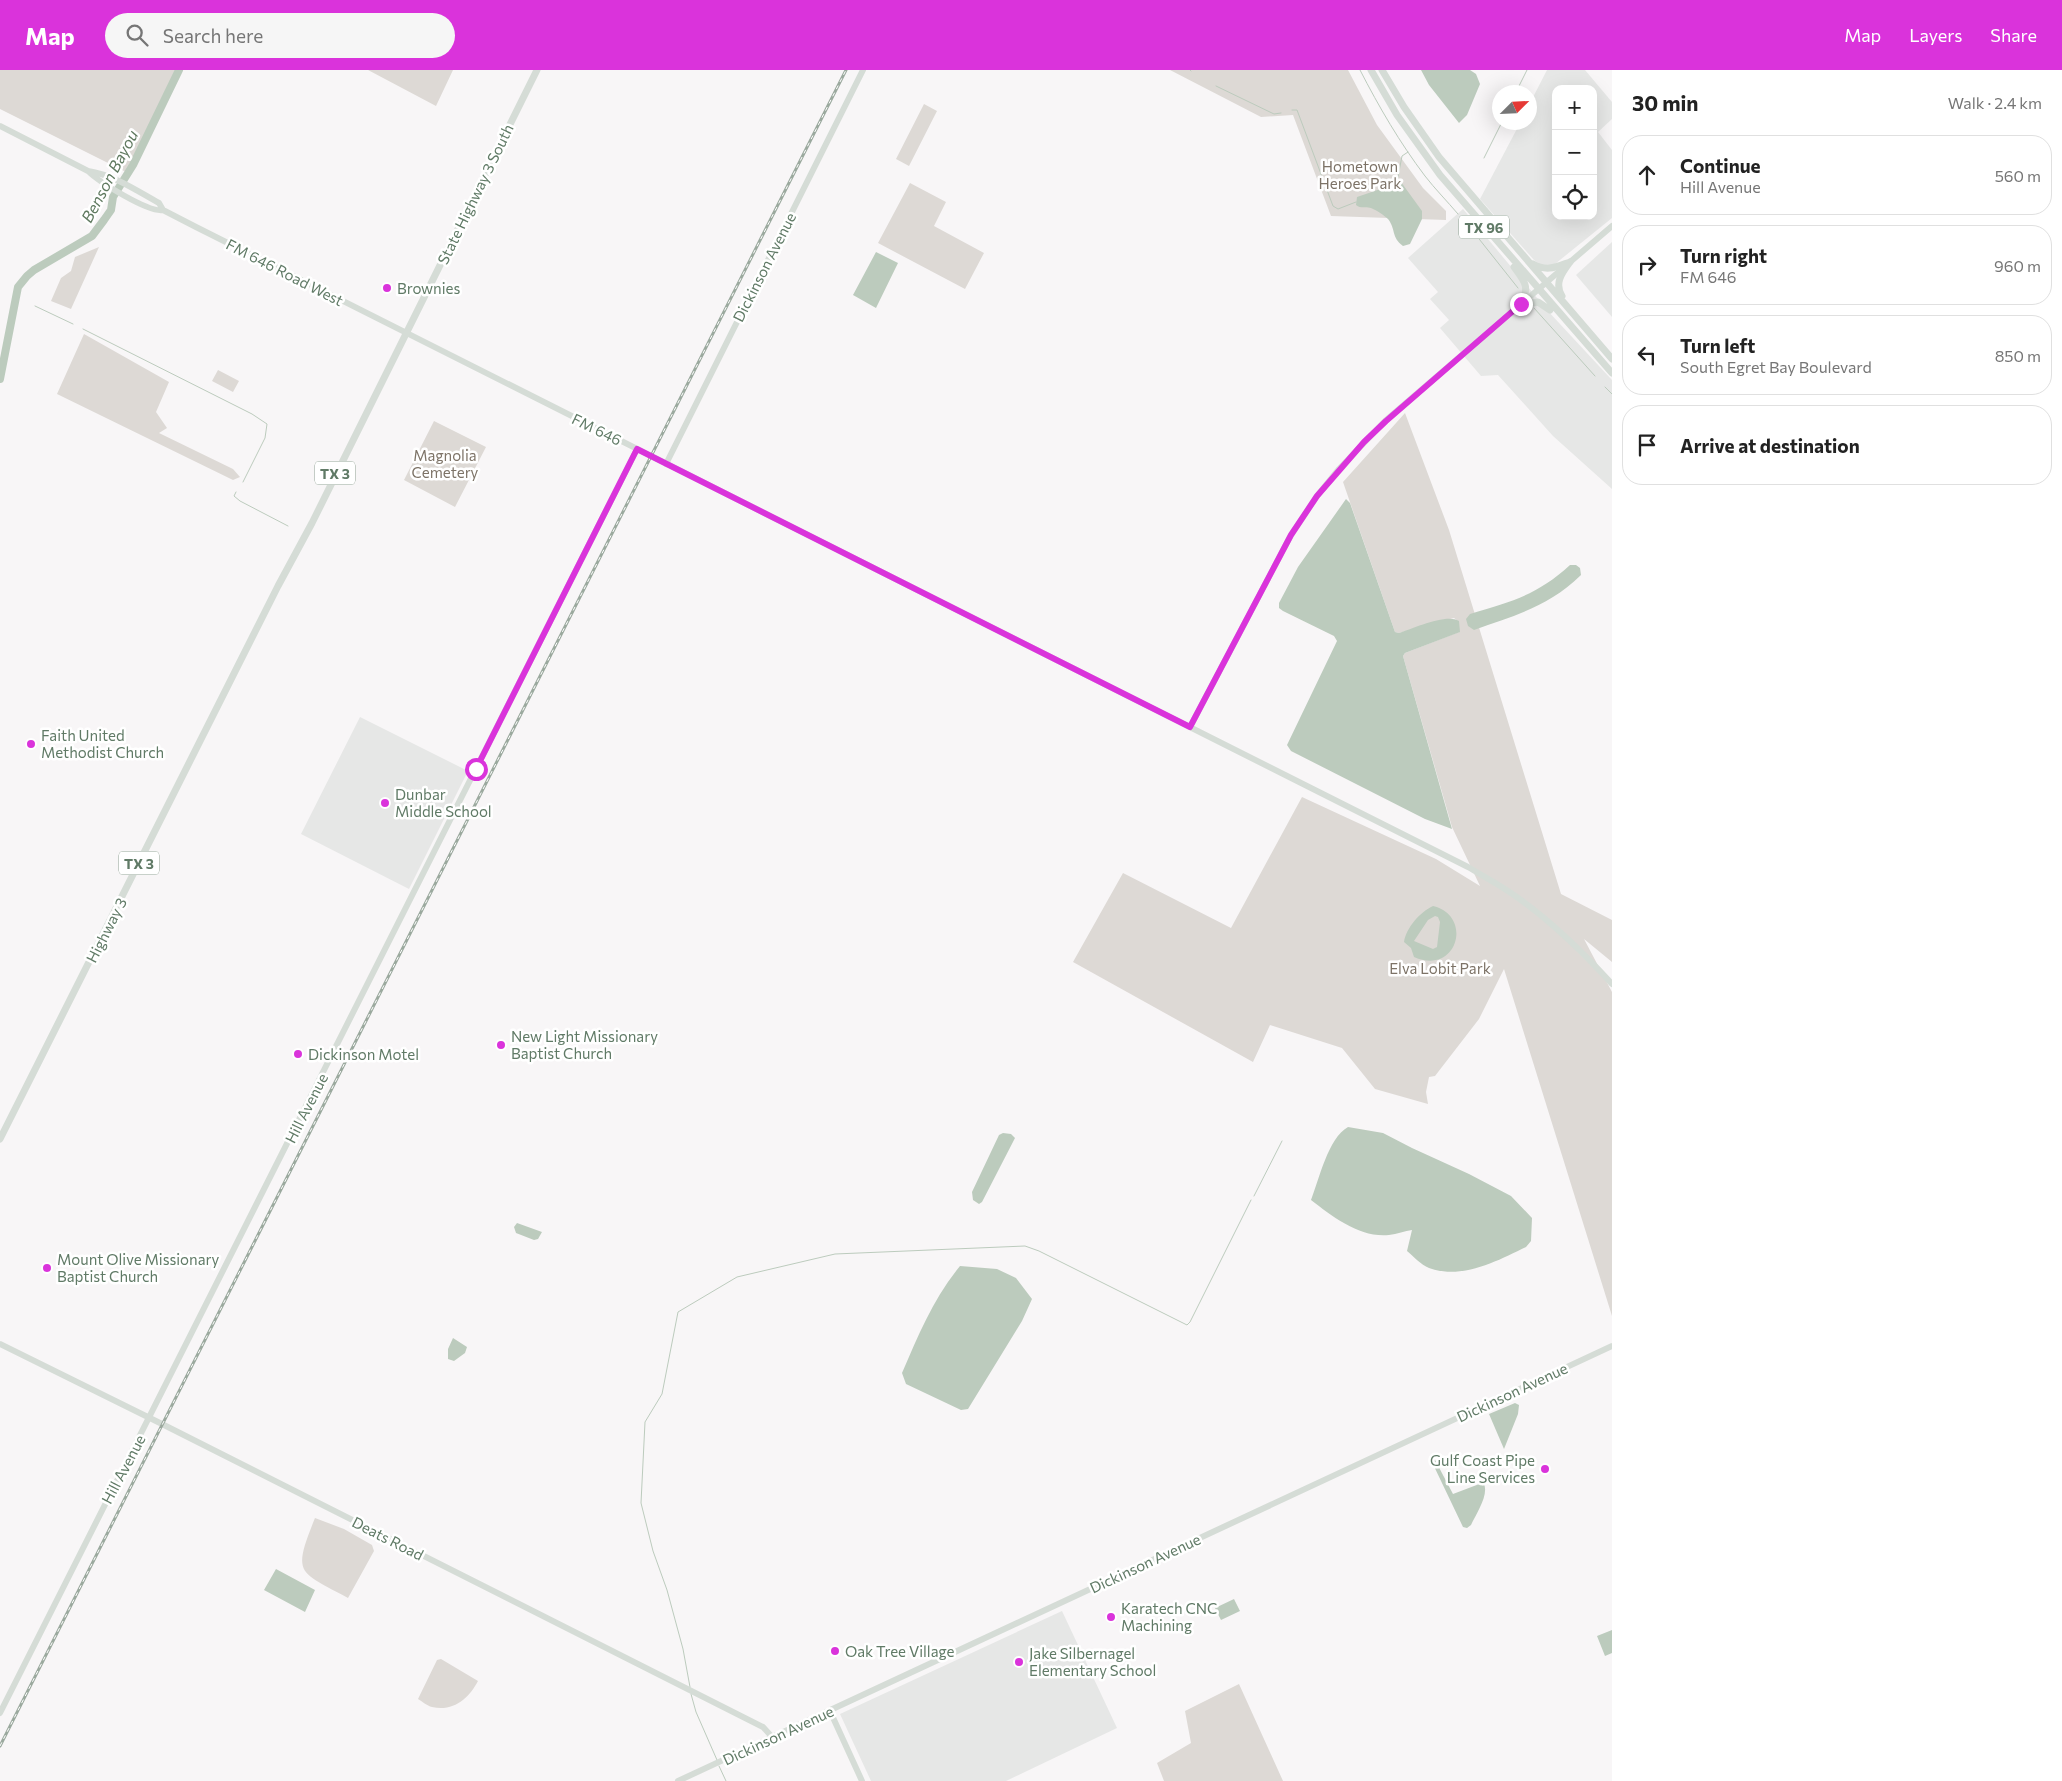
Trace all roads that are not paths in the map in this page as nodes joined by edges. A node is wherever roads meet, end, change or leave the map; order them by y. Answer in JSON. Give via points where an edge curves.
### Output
{"nodes":[{"id":1,"x":537,"y":70,"type":"edge"},
{"id":2,"x":863,"y":70,"type":"edge"},
{"id":3,"x":1371,"y":70,"type":"edge"},
{"id":4,"x":1382,"y":70,"type":"edge"},
{"id":5,"x":0,"y":126,"type":"edge"},
{"id":6,"x":88,"y":171,"type":"junction"},
{"id":7,"x":163,"y":210,"type":"junction"},
{"id":8,"x":1612,"y":226,"type":"edge"},
{"id":9,"x":1503,"y":248,"type":"junction"},
{"id":10,"x":1526,"y":259,"type":"junction"},
{"id":11,"x":1570,"y":262,"type":"junction"},
{"id":12,"x":1546,"y":282,"type":"junction"},
{"id":13,"x":1538,"y":289,"type":"junction"},
{"id":14,"x":1521,"y":304,"type":"junction"},
{"id":15,"x":1571,"y":312,"type":"junction"},
{"id":16,"x":406,"y":333,"type":"junction"},
{"id":17,"x":1586,"y":345,"type":"junction"},
{"id":18,"x":1612,"y":358,"type":"edge"},
{"id":19,"x":1612,"y":373,"type":"edge"},
{"id":20,"x":637,"y":449,"type":"junction"},
{"id":21,"x":666,"y":464,"type":"junction"},
{"id":22,"x":278,"y":586,"type":"joint"},
{"id":23,"x":1190,"y":727,"type":"junction"},
{"id":24,"x":1612,"y":984,"type":"edge"},
{"id":25,"x":0,"y":1139,"type":"edge"},
{"id":26,"x":0,"y":1344,"type":"edge"},
{"id":27,"x":1612,"y":1346,"type":"edge"},
{"id":28,"x":150,"y":1418,"type":"junction"},
{"id":29,"x":830,"y":1711,"type":"junction"},
{"id":30,"x":0,"y":1713,"type":"edge"},
{"id":31,"x":772,"y":1738,"type":"junction"},
{"id":32,"x":678,"y":1781,"type":"edge"},
{"id":33,"x":862,"y":1781,"type":"edge"}],
"edges":[{"from":1,"to":16,"type":"main road","name":"State Highway 3 South","number":"TX 3"},
{"from":2,"to":21,"type":"main road","name":"Dickinson Avenue"},
{"from":3,"to":9,"type":"main road","number":"TX 96","via":[[1423,153]]},
{"from":4,"to":10,"type":"main road","number":"TX 96","via":[[1439,157]]},
{"from":5,"to":6,"type":"main road","name":"FM 646 Road West","number":"FM 646"},
{"from":6,"to":7,"type":"main road","name":"FM 646 Road West","number":"FM 646","via":[[109,187],[156,211]]},
{"from":6,"to":7,"type":"main road","name":"FM 646 Road West","via":[[101,173],[130,187],[159,203]]},
{"from":7,"to":16,"type":"main road","name":"FM 646 Road West","number":"FM 646"},
{"from":8,"to":11,"type":"main road"},
{"from":9,"to":13,"type":"main road","number":"TX 96"},
{"from":9,"to":14,"type":"main road","via":[[1526,284]]},
{"from":10,"to":11,"type":"main road","via":[[1544,269]]},
{"from":10,"to":12,"type":"main road","number":"TX 96"},
{"from":11,"to":12,"type":"main road"},
{"from":11,"to":15,"type":"main road","via":[[1560,275],[1558,288]]},
{"from":12,"to":13,"type":"main road"},
{"from":12,"to":15,"type":"main road","number":"TX 96"},
{"from":13,"to":14,"type":"main road"},
{"from":13,"to":17,"type":"main road","number":"TX 96"},
{"from":14,"to":17,"type":"main road","via":[[1535,301],[1546,305],[1576,339]]},
{"from":14,"to":23,"type":"main road","via":[[1386,421],[1317,496],[1291,535]]},
{"from":15,"to":18,"type":"main road","number":"TX 96"},
{"from":16,"to":20,"type":"main road","name":"FM 646","number":"FM 646"},
{"from":16,"to":22,"type":"main road","name":"State Highway 3 South","number":"TX 3"},
{"from":17,"to":19,"type":"main road","number":"TX 96"},
{"from":20,"to":21,"type":"main road","name":"FM 646","number":"FM 646"},
{"from":20,"to":28,"type":"main road","name":"Hill Avenue"},
{"from":21,"to":23,"type":"main road","name":"FM 646","number":"FM 646"},
{"from":22,"to":25,"type":"main road","name":"Highway 3","number":"TX 3"},
{"from":23,"to":24,"type":"main road","number":"FM 646","via":[[1468,867],[1512,893],[1555,928]]},
{"from":26,"to":28,"type":"main road","name":"Deats Road"},
{"from":27,"to":29,"type":"main road","name":"Dickinson Avenue"},
{"from":28,"to":30,"type":"main road","name":"Hill Avenue"},
{"from":28,"to":31,"type":"main road","name":"Deats Road","via":[[762,1727]]},
{"from":29,"to":31,"type":"main road","name":"Dickinson Avenue"},
{"from":29,"to":33,"type":"main road"},
{"from":31,"to":32,"type":"main road","name":"Dickinson Avenue"}]}
